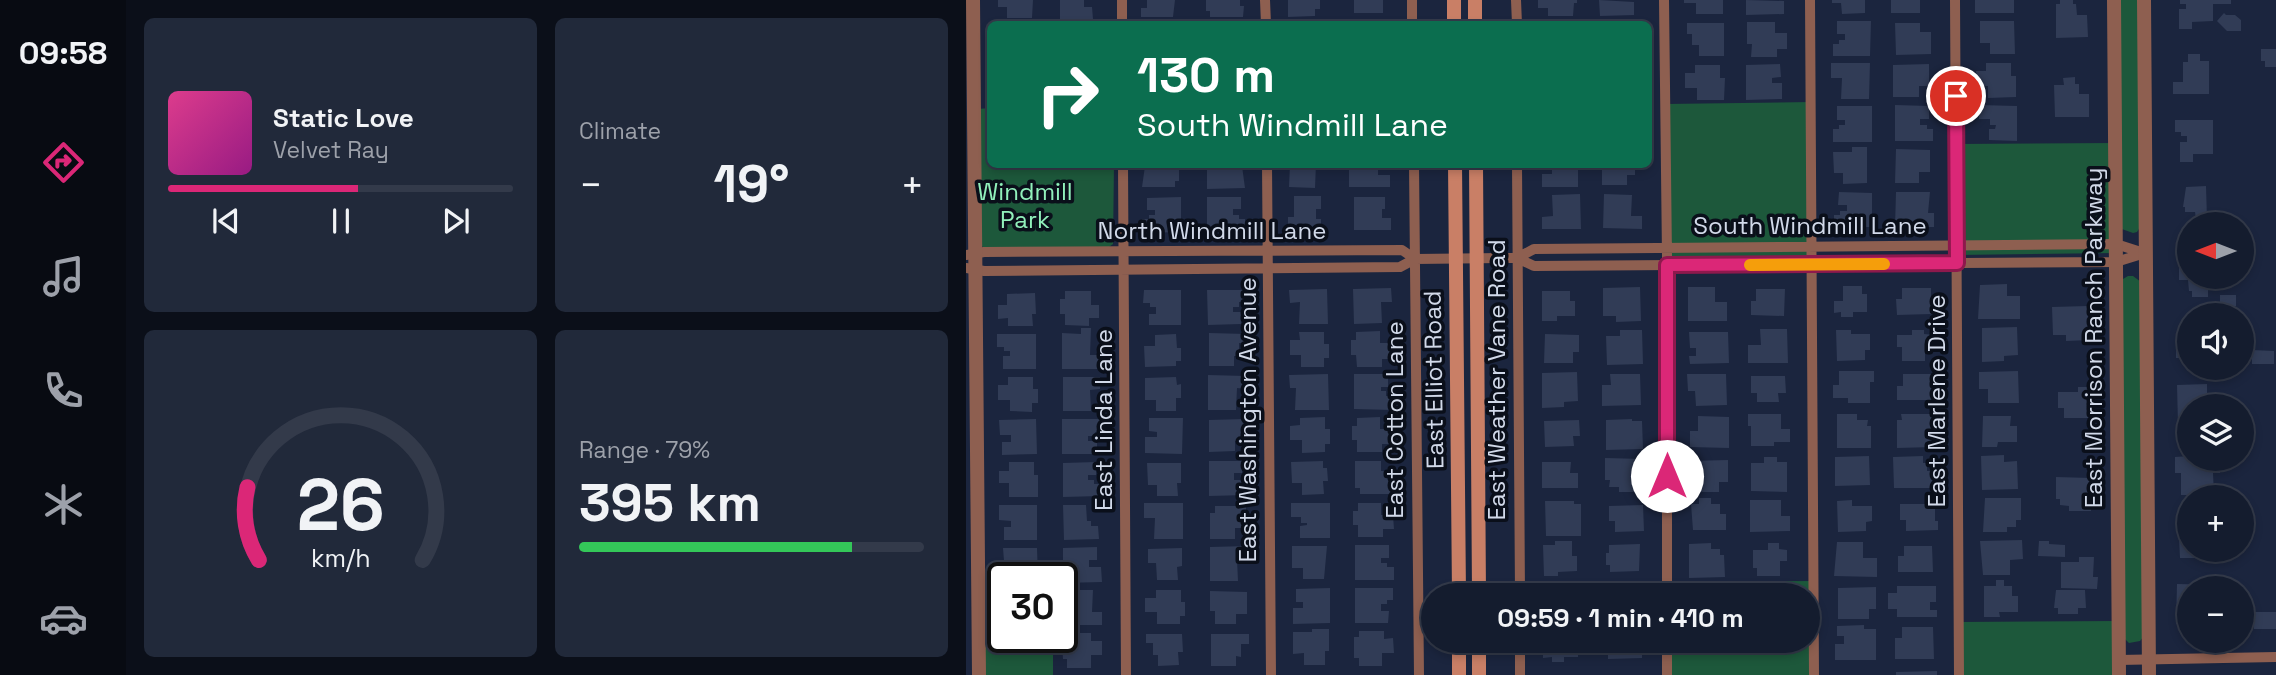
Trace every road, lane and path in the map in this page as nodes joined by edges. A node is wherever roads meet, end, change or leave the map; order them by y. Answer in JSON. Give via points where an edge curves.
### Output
{"nodes":[{"id":1,"x":973,"y":0,"type":"edge"},
{"id":2,"x":1122,"y":0,"type":"edge"},
{"id":3,"x":1265,"y":0,"type":"edge"},
{"id":4,"x":1412,"y":0,"type":"edge"},
{"id":5,"x":1454,"y":0,"type":"edge"},
{"id":6,"x":1475,"y":0,"type":"edge"},
{"id":7,"x":1516,"y":0,"type":"edge"},
{"id":8,"x":1664,"y":0,"type":"edge"},
{"id":9,"x":1810,"y":0,"type":"edge"},
{"id":10,"x":1955,"y":0,"type":"edge"},
{"id":11,"x":2115,"y":0,"type":"edge"},
{"id":12,"x":2144,"y":0,"type":"edge"},
{"id":13,"x":1122,"y":21,"type":"edge"},
{"id":14,"x":1266,"y":21,"type":"edge"},
{"id":15,"x":1412,"y":21,"type":"edge"},
{"id":16,"x":1454,"y":21,"type":"edge"},
{"id":17,"x":1475,"y":21,"type":"edge"},
{"id":18,"x":1517,"y":21,"type":"edge"},
{"id":19,"x":1123,"y":168,"type":"edge"},
{"id":20,"x":1267,"y":168,"type":"edge"},
{"id":21,"x":1414,"y":168,"type":"edge"},
{"id":22,"x":1455,"y":168,"type":"edge"},
{"id":23,"x":1476,"y":168,"type":"edge"},
{"id":24,"x":1517,"y":168,"type":"edge"},
{"id":25,"x":970,"y":181,"type":"edge"},
{"id":26,"x":2116,"y":244,"type":"junction"},
{"id":27,"x":1957,"y":246,"type":"junction"},
{"id":28,"x":1811,"y":247,"type":"junction"},
{"id":29,"x":1667,"y":248,"type":"junction"},
{"id":30,"x":1268,"y":251,"type":"junction"},
{"id":31,"x":1124,"y":252,"type":"junction"},
{"id":32,"x":2145,"y":253,"type":"junction"},
{"id":33,"x":970,"y":254,"type":"edge"},
{"id":34,"x":1517,"y":258,"type":"junction"},
{"id":35,"x":1415,"y":259,"type":"junction"},
{"id":36,"x":1466,"y":259,"type":"junction"},
{"id":37,"x":2116,"y":261,"type":"junction"},
{"id":38,"x":1957,"y":263,"type":"junction"},
{"id":39,"x":1811,"y":264,"type":"junction"},
{"id":40,"x":1667,"y":265,"type":"junction"},
{"id":41,"x":1268,"y":268,"type":"junction"},
{"id":42,"x":970,"y":269,"type":"edge"},
{"id":43,"x":1124,"y":269,"type":"junction"},
{"id":44,"x":1459,"y":583,"type":"edge"},
{"id":45,"x":1479,"y":583,"type":"edge"},
{"id":46,"x":1520,"y":583,"type":"edge"},
{"id":47,"x":1667,"y":583,"type":"edge"},
{"id":48,"x":1459,"y":653,"type":"edge"},
{"id":49,"x":1479,"y":653,"type":"edge"},
{"id":50,"x":1520,"y":653,"type":"edge"},
{"id":51,"x":1667,"y":653,"type":"edge"},
{"id":52,"x":2276,"y":657,"type":"edge"},
{"id":53,"x":2148,"y":659,"type":"junction"},
{"id":54,"x":2119,"y":660,"type":"junction"},
{"id":55,"x":975,"y":666,"type":"edge"},
{"id":56,"x":1126,"y":675,"type":"edge"},
{"id":57,"x":1271,"y":675,"type":"edge"},
{"id":58,"x":1419,"y":675,"type":"edge"},
{"id":59,"x":1460,"y":675,"type":"edge"},
{"id":60,"x":1479,"y":675,"type":"edge"},
{"id":61,"x":1520,"y":675,"type":"edge"},
{"id":62,"x":1667,"y":675,"type":"edge"},
{"id":63,"x":1814,"y":675,"type":"edge"},
{"id":64,"x":1959,"y":675,"type":"edge"},
{"id":65,"x":2119,"y":675,"type":"edge"},
{"id":66,"x":2149,"y":675,"type":"edge"}],
"edges":[{"from":1,"to":25,"type":"street"},
{"from":2,"to":13,"type":"street"},
{"from":3,"to":14,"type":"street"},
{"from":4,"to":15,"type":"street"},
{"from":5,"to":16,"type":"main road"},
{"from":6,"to":17,"type":"main road"},
{"from":7,"to":18,"type":"street"},
{"from":8,"to":29,"type":"street"},
{"from":9,"to":28,"type":"street"},
{"from":10,"to":27,"type":"street","name":"East Marlene Drive"},
{"from":11,"to":26,"type":"street","name":"East Morrison Ranch Parkway"},
{"from":12,"to":32,"type":"street","name":"East Morrison Ranch Parkway"},
{"from":19,"to":31,"type":"street","name":"East Linda Lane"},
{"from":20,"to":30,"type":"street","name":"East Washington Avenue"},
{"from":21,"to":35,"type":"street","name":"East Cotton Lane"},
{"from":22,"to":36,"type":"main road","name":"East Elliot Road"},
{"from":23,"to":36,"type":"main road","name":"East Elliot Road"},
{"from":24,"to":34,"type":"street","name":"East Weather Vane Road"},
{"from":25,"to":33,"type":"street"},
{"from":26,"to":27,"type":"street","name":"South Windmill Lane"},
{"from":26,"to":32,"type":"street","name":"South Windmill Lane"},
{"from":26,"to":37,"type":"street","name":"East Morrison Ranch Parkway"},
{"from":27,"to":28,"type":"street","name":"South Windmill Lane"},
{"from":27,"to":38,"type":"street","name":"East Marlene Drive"},
{"from":28,"to":29,"type":"street","name":"South Windmill Lane"},
{"from":28,"to":39,"type":"street"},
{"from":29,"to":34,"type":"street","name":"South Windmill Lane","via":[[1534,249]]},
{"from":29,"to":40,"type":"street"},
{"from":30,"to":31,"type":"street","name":"North Windmill Lane"},
{"from":30,"to":35,"type":"street","name":"North Windmill Lane","via":[[1402,250]]},
{"from":30,"to":41,"type":"street","name":"East Washington Avenue"},
{"from":31,"to":33,"type":"street","name":"North Windmill Lane"},
{"from":31,"to":43,"type":"street","name":"East Linda Lane"},
{"from":32,"to":37,"type":"street","name":"South Windmill Lane"},
{"from":32,"to":53,"type":"street","name":"East Morrison Ranch Parkway"},
{"from":33,"to":42,"type":"street"},
{"from":34,"to":36,"type":"street","name":"South Windmill Lane"},
{"from":34,"to":40,"type":"street","name":"South Windmill Lane","via":[[1534,266]]},
{"from":34,"to":46,"type":"street","name":"East Weather Vane Road"},
{"from":35,"to":36,"type":"street","name":"North Windmill Lane"},
{"from":35,"to":41,"type":"street","name":"North Windmill Lane","via":[[1399,267]]},
{"from":35,"to":58,"type":"street","name":"East Cotton Lane"},
{"from":36,"to":44,"type":"main road","name":"East Elliot Road"},
{"from":36,"to":45,"type":"main road","name":"East Elliot Road"},
{"from":37,"to":38,"type":"street","name":"South Windmill Lane"},
{"from":37,"to":54,"type":"street","name":"East Morrison Ranch Parkway"},
{"from":38,"to":39,"type":"street","name":"South Windmill Lane"},
{"from":38,"to":64,"type":"street","name":"East Marlene Drive"},
{"from":39,"to":40,"type":"street","name":"South Windmill Lane"},
{"from":39,"to":63,"type":"street"},
{"from":40,"to":47,"type":"street"},
{"from":41,"to":43,"type":"street","name":"North Windmill Lane"},
{"from":41,"to":57,"type":"street","name":"East Washington Avenue"},
{"from":42,"to":43,"type":"street","name":"North Windmill Lane"},
{"from":42,"to":55,"type":"street"},
{"from":43,"to":56,"type":"street","name":"East Linda Lane"},
{"from":48,"to":59,"type":"main road"},
{"from":49,"to":60,"type":"main road"},
{"from":50,"to":61,"type":"street"},
{"from":51,"to":62,"type":"street"},
{"from":52,"to":53,"type":"street"},
{"from":53,"to":54,"type":"street"},
{"from":53,"to":66,"type":"street","name":"East Morrison Ranch Parkway"},
{"from":54,"to":65,"type":"street","name":"East Morrison Ranch Parkway"}]}
